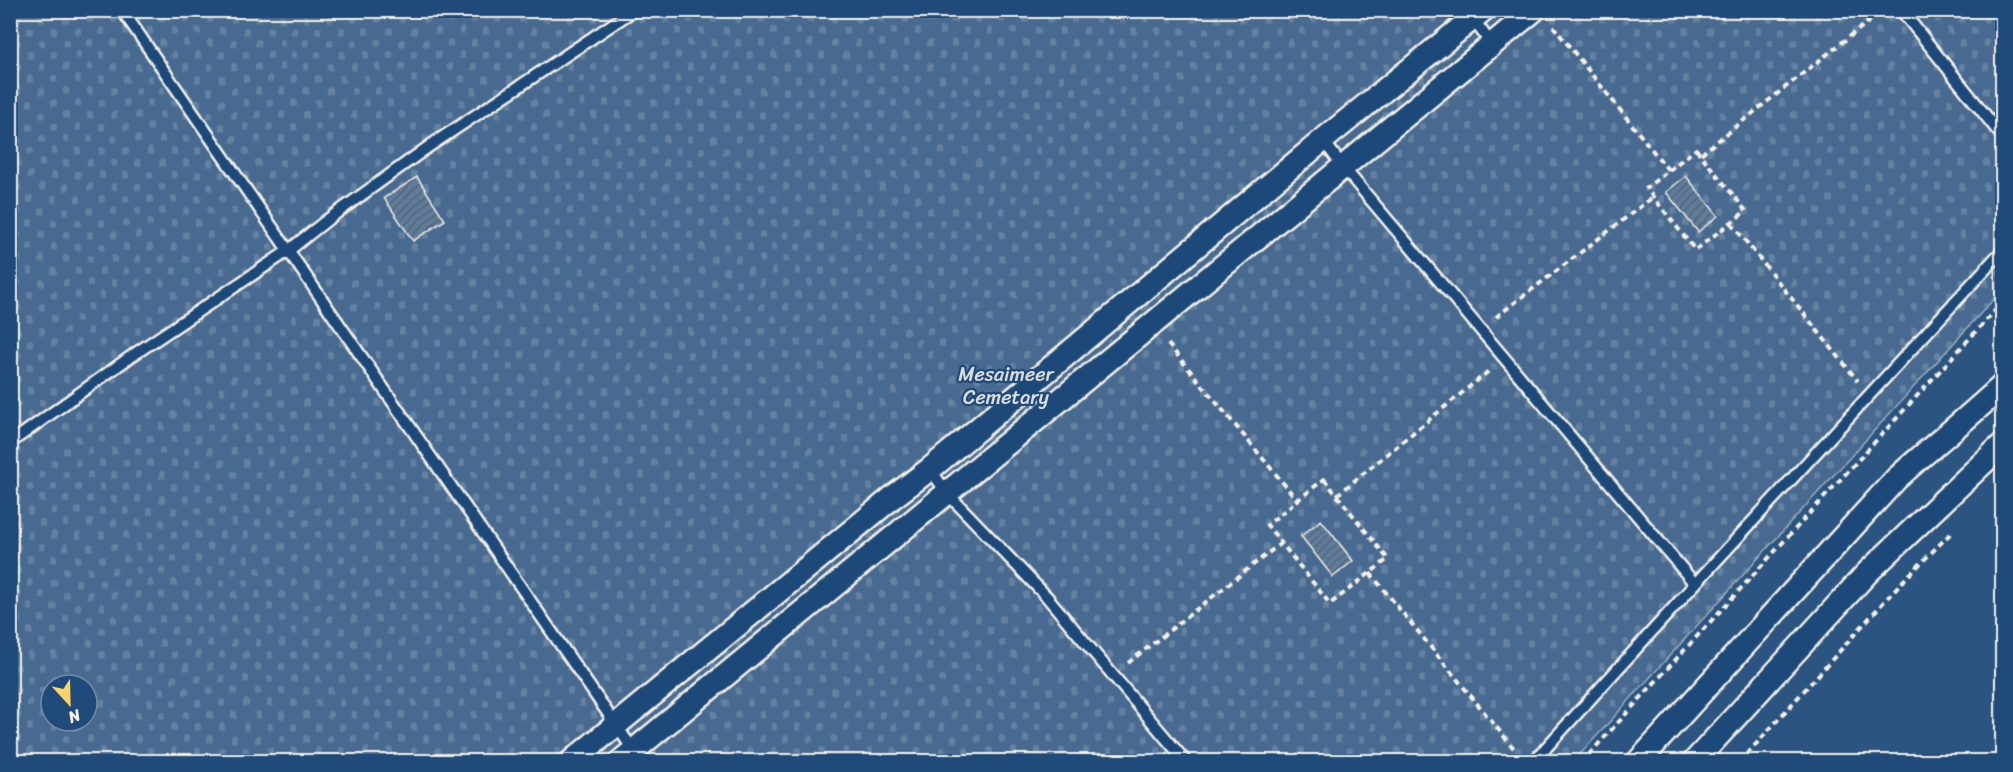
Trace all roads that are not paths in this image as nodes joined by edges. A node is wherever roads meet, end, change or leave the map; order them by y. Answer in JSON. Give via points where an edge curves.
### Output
{"nodes":[{"id":1,"x":122,"y":10,"type":"edge"},
{"id":2,"x":634,"y":10,"type":"edge"},
{"id":3,"x":1900,"y":10,"type":"edge"},
{"id":4,"x":1474,"y":13,"type":"edge"},
{"id":5,"x":1541,"y":15,"type":"edge"},
{"id":6,"x":1492,"y":45,"type":"junction"},
{"id":7,"x":2002,"y":135,"type":"edge"},
{"id":8,"x":1323,"y":140,"type":"junction"},
{"id":9,"x":1343,"y":167,"type":"junction"},
{"id":10,"x":288,"y":251,"type":"junction"},
{"id":11,"x":2002,"y":251,"type":"edge"},
{"id":12,"x":2002,"y":386,"type":"edge"},
{"id":13,"x":10,"y":443,"type":"edge"},
{"id":14,"x":2002,"y":445,"type":"edge"},
{"id":15,"x":930,"y":469,"type":"junction"},
{"id":16,"x":947,"y":493,"type":"junction"},
{"id":17,"x":1695,"y":584,"type":"junction"},
{"id":18,"x":615,"y":726,"type":"junction"},
{"id":19,"x":627,"y":756,"type":"edge"},
{"id":20,"x":571,"y":762,"type":"edge"},
{"id":21,"x":1186,"y":762,"type":"edge"},
{"id":22,"x":1533,"y":762,"type":"edge"},
{"id":23,"x":1638,"y":762,"type":"edge"},
{"id":24,"x":1694,"y":762,"type":"edge"}],
"edges":[{"from":1,"to":10,"type":"lane"},
{"from":2,"to":10,"type":"lane","via":[[431,145]]},
{"from":3,"to":7,"type":"lane"},
{"from":4,"to":6,"type":"lane"},
{"from":4,"to":8,"type":"street"},
{"from":5,"to":6,"type":"street"},
{"from":6,"to":9,"type":"street"},
{"from":8,"to":9,"type":"lane"},
{"from":8,"to":15,"type":"street"},
{"from":9,"to":16,"type":"street"},
{"from":9,"to":17,"type":"lane"},
{"from":10,"to":13,"type":"lane"},
{"from":10,"to":18,"type":"lane"},
{"from":11,"to":17,"type":"lane"},
{"from":12,"to":23,"type":"street","via":[[1896,479]]},
{"from":14,"to":24,"type":"street","via":[[1868,573]]},
{"from":15,"to":16,"type":"lane"},
{"from":15,"to":18,"type":"street"},
{"from":16,"to":19,"type":"street"},
{"from":16,"to":21,"type":"lane","via":[[1047,597]]},
{"from":17,"to":22,"type":"lane"},
{"from":18,"to":19,"type":"lane"},
{"from":18,"to":20,"type":"street"}]}
